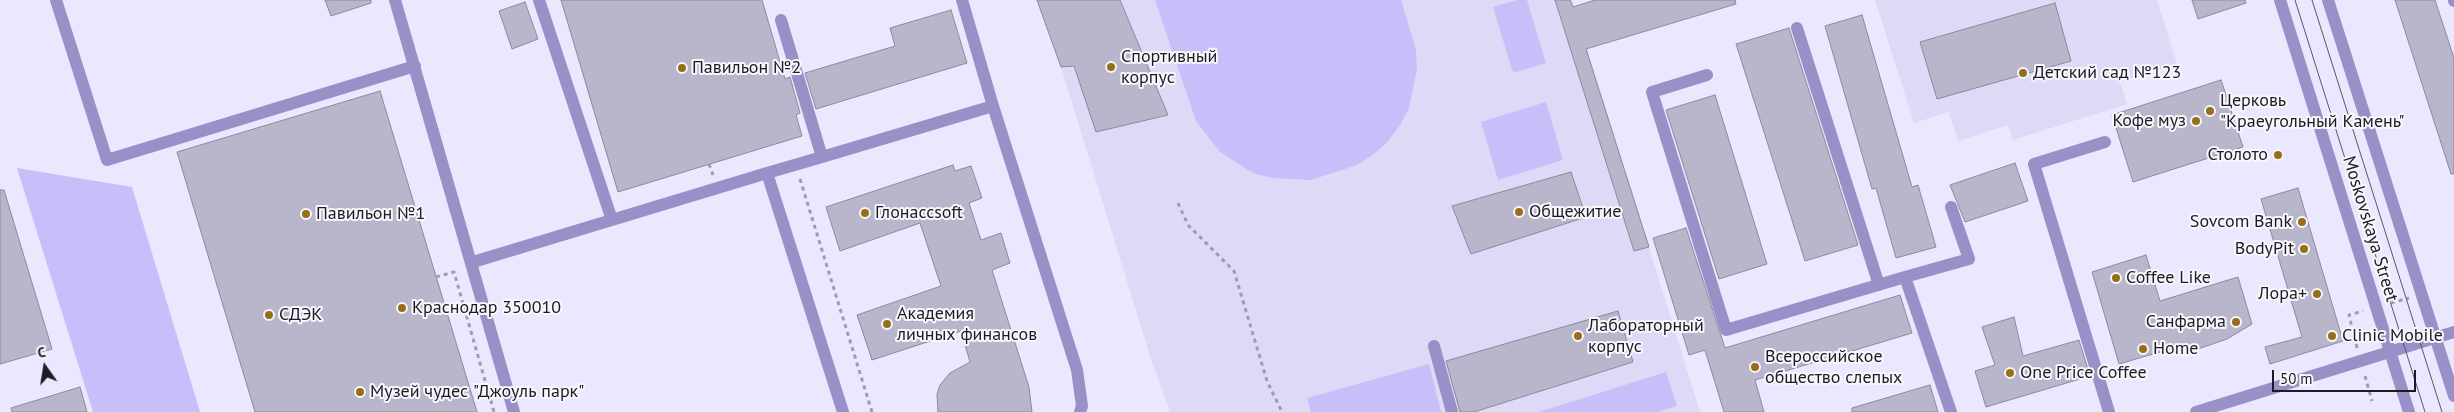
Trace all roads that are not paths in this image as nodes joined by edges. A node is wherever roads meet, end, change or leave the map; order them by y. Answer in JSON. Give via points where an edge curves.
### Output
{"nodes":[{"id":1,"x":56,"y":0,"type":"edge"},
{"id":2,"x":396,"y":0,"type":"edge"},
{"id":3,"x":539,"y":0,"type":"edge"},
{"id":4,"x":962,"y":0,"type":"edge"},
{"id":5,"x":2280,"y":0,"type":"edge"},
{"id":6,"x":2328,"y":0,"type":"edge"},
{"id":7,"x":781,"y":20,"type":"dead end"},
{"id":8,"x":1797,"y":28,"type":"dead end"},
{"id":9,"x":415,"y":66,"type":"junction"},
{"id":10,"x":1707,"y":76,"type":"dead end"},
{"id":11,"x":993,"y":106,"type":"junction"},
{"id":12,"x":2105,"y":142,"type":"dead end"},
{"id":13,"x":822,"y":157,"type":"junction"},
{"id":14,"x":767,"y":173,"type":"junction"},
{"id":15,"x":1950,"y":206,"type":"dead end"},
{"id":16,"x":612,"y":220,"type":"junction"},
{"id":17,"x":471,"y":258,"type":"junction"},
{"id":18,"x":1905,"y":277,"type":"junction"},
{"id":19,"x":1879,"y":285,"type":"junction"},
{"id":20,"x":2454,"y":332,"type":"edge"},
{"id":21,"x":2436,"y":338,"type":"junction"},
{"id":22,"x":1434,"y":346,"type":"dead end"},
{"id":23,"x":2390,"y":352,"type":"junction"},
{"id":24,"x":2454,"y":396,"type":"edge"},
{"id":25,"x":514,"y":412,"type":"edge"},
{"id":26,"x":843,"y":412,"type":"edge"},
{"id":27,"x":1080,"y":412,"type":"edge"},
{"id":28,"x":1452,"y":412,"type":"edge"},
{"id":29,"x":1950,"y":412,"type":"edge"},
{"id":30,"x":2109,"y":412,"type":"edge"},
{"id":31,"x":2196,"y":412,"type":"edge"},
{"id":32,"x":2409,"y":412,"type":"edge"}],
"edges":[{"from":1,"to":9,"type":"street","via":[[106,160]]},
{"from":2,"to":9,"type":"street"},
{"from":3,"to":16,"type":"street"},
{"from":4,"to":11,"type":"street"},
{"from":5,"to":23,"type":"street","name":"Moskovskaya Street"},
{"from":6,"to":21,"type":"street","name":"Moskovskaya Street"},
{"from":7,"to":13,"type":"street"},
{"from":8,"to":19,"type":"street"},
{"from":9,"to":17,"type":"street"},
{"from":10,"to":19,"type":"street","via":[[1652,92],[1726,330]]},
{"from":11,"to":13,"type":"street"},
{"from":11,"to":27,"type":"street","via":[[1077,370]]},
{"from":12,"to":30,"type":"street","via":[[2034,164]]},
{"from":13,"to":14,"type":"street"},
{"from":14,"to":16,"type":"street"},
{"from":14,"to":26,"type":"street"},
{"from":15,"to":18,"type":"street","via":[[1969,260]]},
{"from":16,"to":17,"type":"street"},
{"from":17,"to":25,"type":"street"},
{"from":18,"to":19,"type":"street"},
{"from":18,"to":29,"type":"street"},
{"from":20,"to":21,"type":"street"},
{"from":21,"to":23,"type":"street"},
{"from":21,"to":24,"type":"street","name":"Moskovskaya Street"},
{"from":22,"to":28,"type":"street"},
{"from":23,"to":31,"type":"street"},
{"from":23,"to":32,"type":"street","name":"Moskovskaya Street"}]}
